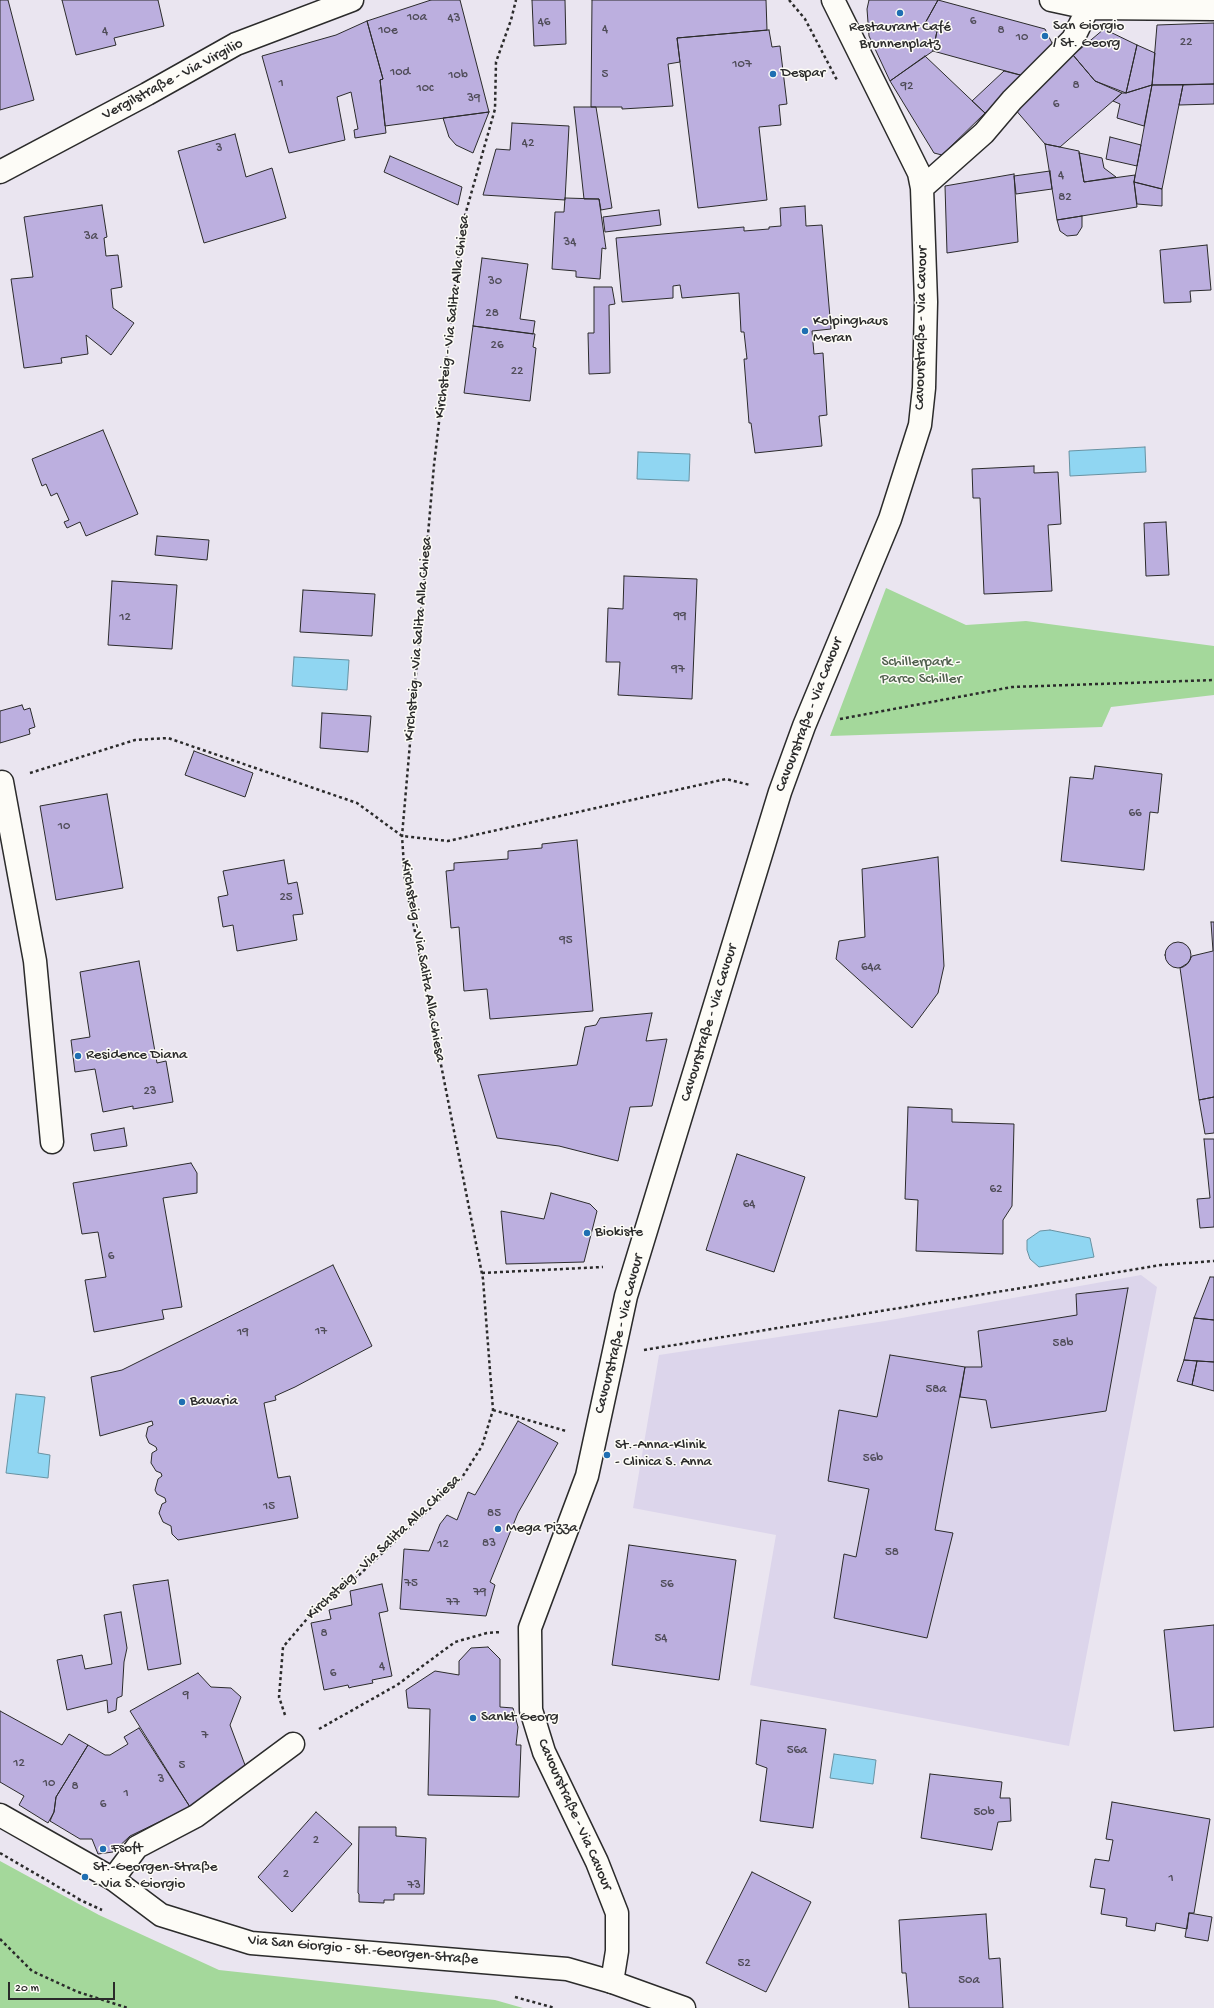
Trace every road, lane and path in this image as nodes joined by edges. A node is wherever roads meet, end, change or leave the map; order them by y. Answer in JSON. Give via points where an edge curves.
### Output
{"nodes":[{"id":1,"x":352,"y":0,"type":"edge"},
{"id":2,"x":516,"y":0,"type":"edge"},
{"id":3,"x":833,"y":0,"type":"edge"},
{"id":4,"x":1051,"y":0,"type":"edge"},
{"id":5,"x":1088,"y":8,"type":"junction"},
{"id":6,"x":1214,"y":9,"type":"edge"},
{"id":7,"x":0,"y":172,"type":"edge"},
{"id":8,"x":922,"y":188,"type":"junction"},
{"id":9,"x":1214,"y":680,"type":"edge"},
{"id":10,"x":804,"y":726,"type":"junction"},
{"id":11,"x":1,"y":782,"type":"edge"},
{"id":12,"x":780,"y":792,"type":"junction"},
{"id":13,"x":402,"y":836,"type":"junction"},
{"id":14,"x":52,"y":1142,"type":"dead end"},
{"id":15,"x":1214,"y":1261,"type":"edge"},
{"id":16,"x":636,"y":1265,"type":"junction"},
{"id":17,"x":482,"y":1273,"type":"junction"},
{"id":18,"x":616,"y":1345,"type":"junction"},
{"id":19,"x":493,"y":1410,"type":"junction"},
{"id":20,"x":595,"y":1439,"type":"junction"},
{"id":21,"x":530,"y":1628,"type":"junction"},
{"id":22,"x":293,"y":1744,"type":"junction"},
{"id":23,"x":0,"y":1815,"type":"edge"},
{"id":24,"x":0,"y":1853,"type":"edge"},
{"id":25,"x":113,"y":1879,"type":"junction"},
{"id":26,"x":84,"y":1898,"type":"dead end"},
{"id":27,"x":0,"y":1939,"type":"edge"},
{"id":28,"x":612,"y":1982,"type":"junction"},
{"id":29,"x":128,"y":2008,"type":"edge"},
{"id":30,"x":684,"y":2008,"type":"edge"}],
"edges":[{"from":1,"to":7,"type":"street","name":"Vergilstraße - Via Virgilio","via":[[236,44]]},
{"from":2,"to":13,"type":"path","name":"Kirchsteig - Via Salita Alla Chiesa","via":[[512,20],[496,62],[494,109],[462,226],[434,464]]},
{"from":3,"to":8,"type":"street","name":"Cavourstraße - Via Cavour","via":[[919,173]]},
{"from":4,"to":5,"type":"street"},
{"from":5,"to":6,"type":"street"},
{"from":5,"to":8,"type":"street","via":[[1073,39],[1012,100],[984,134]]},
{"from":8,"to":10,"type":"street","name":"Cavourstraße - Via Cavour","via":[[926,302],[924,388],[920,425],[890,519]]},
{"from":9,"to":10,"type":"path","via":[[1012,687]]},
{"from":10,"to":12,"type":"street","name":"Cavourstraße - Via Cavour"},
{"from":11,"to":13,"type":"path","via":[[135,740],[168,738],[357,803]]},
{"from":11,"to":14,"type":"street","via":[[35,961]]},
{"from":12,"to":13,"type":"path","via":[[726,779],[448,841]]},
{"from":12,"to":16,"type":"street","name":"Cavourstraße - Via Cavour"},
{"from":13,"to":17,"type":"path","name":"Kirchsteig - Via Salita Alla Chiesa","via":[[405,881]]},
{"from":15,"to":18,"type":"path","via":[[1153,1266],[643,1350]]},
{"from":16,"to":17,"type":"path"},
{"from":16,"to":18,"type":"street","name":"Cavourstraße - Via Cavour","via":[[626,1296]]},
{"from":17,"to":19,"type":"path","name":"Kirchsteig - Via Salita Alla Chiesa"},
{"from":18,"to":20,"type":"street","name":"Cavourstraße - Via Cavour"},
{"from":19,"to":20,"type":"path"},
{"from":19,"to":22,"type":"path","name":"Kirchsteig - Via Salita Alla Chiesa","via":[[482,1446],[461,1479],[359,1575],[312,1613],[283,1648],[279,1696]]},
{"from":20,"to":21,"type":"street","name":"Cavourstraße - Via Cavour","via":[[586,1476]]},
{"from":21,"to":22,"type":"path","via":[[487,1633],[455,1642],[397,1685]]},
{"from":21,"to":28,"type":"street","name":"Cavourstraße - Via Cavour","via":[[531,1710],[544,1752],[597,1862],[617,1913],[617,1951]]},
{"from":22,"to":25,"type":"street","via":[[196,1816],[137,1847]]},
{"from":23,"to":25,"type":"street","name":"Via San Giorgio - St.-Georgen-Straße"},
{"from":24,"to":26,"type":"path","via":[[78,1899]]},
{"from":25,"to":28,"type":"street","name":"Via San Giorgio - St.-Georgen-Straße","via":[[161,1914],[251,1943],[567,1969]]},
{"from":27,"to":29,"type":"path","via":[[32,1971],[78,1992]]},
{"from":28,"to":30,"type":"street"}]}
